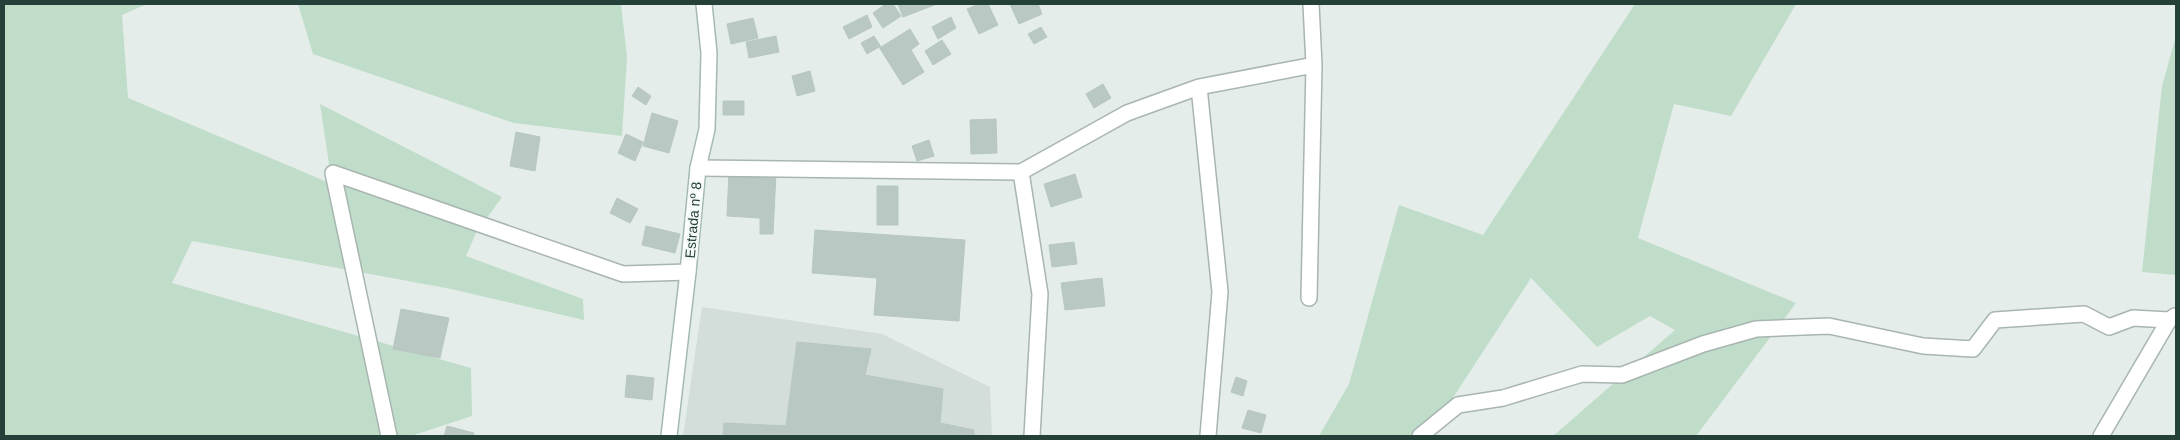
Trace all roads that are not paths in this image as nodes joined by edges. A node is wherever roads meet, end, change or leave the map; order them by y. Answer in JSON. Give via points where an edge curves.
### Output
{"nodes":[{"id":1,"x":704,"y":4,"type":"edge"},
{"id":2,"x":1311,"y":4,"type":"edge"},
{"id":3,"x":1314,"y":65,"type":"junction"},
{"id":4,"x":1199,"y":87,"type":"junction"},
{"id":5,"x":698,"y":168,"type":"junction"},
{"id":6,"x":1021,"y":172,"type":"junction"},
{"id":7,"x":688,"y":272,"type":"junction"},
{"id":8,"x":1310,"y":298,"type":"dead end"},
{"id":9,"x":2172,"y":318,"type":"edge"},
{"id":10,"x":389,"y":436,"type":"edge"},
{"id":11,"x":669,"y":436,"type":"edge"},
{"id":12,"x":1032,"y":436,"type":"edge"},
{"id":13,"x":1208,"y":436,"type":"edge"},
{"id":14,"x":1420,"y":436,"type":"edge"},
{"id":15,"x":2101,"y":436,"type":"edge"}],
"edges":[{"from":1,"to":5,"type":"street","name":"Estrada nº 8","via":[[709,54],[707,130]]},
{"from":2,"to":3,"type":"street"},
{"from":3,"to":4,"type":"street"},
{"from":3,"to":8,"type":"street"},
{"from":4,"to":6,"type":"street","via":[[1127,113]]},
{"from":4,"to":13,"type":"street","via":[[1220,292]]},
{"from":5,"to":6,"type":"street"},
{"from":5,"to":7,"type":"street","name":"Estrada nº 8"},
{"from":6,"to":12,"type":"street","via":[[1040,294]]},
{"from":7,"to":10,"type":"street","via":[[623,274],[334,172]]},
{"from":7,"to":11,"type":"street","name":"Estrada nº 8"},
{"from":9,"to":14,"type":"street","via":[[2133,318],[2109,327],[2084,314],[1995,320],[1973,349],[1923,346],[1829,326],[1756,329],[1703,344],[1622,375],[1582,374],[1503,398],[1458,405]]},
{"from":9,"to":15,"type":"street"}]}
